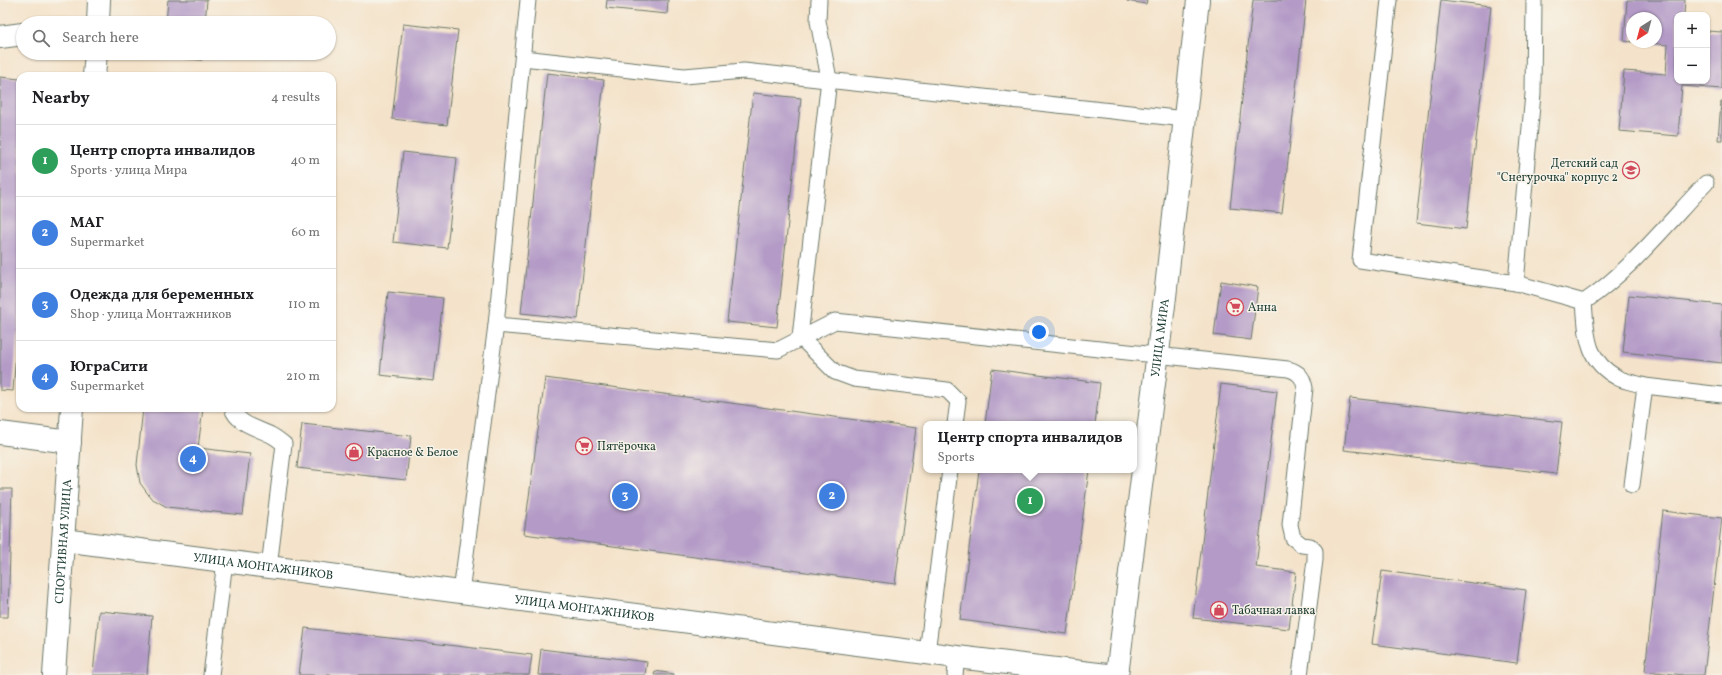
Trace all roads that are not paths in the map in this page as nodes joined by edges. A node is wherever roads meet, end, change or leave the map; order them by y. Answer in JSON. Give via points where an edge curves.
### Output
{"nodes":[{"id":1,"x":99,"y":0,"type":"edge"},
{"id":2,"x":528,"y":0,"type":"edge"},
{"id":3,"x":819,"y":0,"type":"edge"},
{"id":4,"x":1198,"y":0,"type":"edge"},
{"id":5,"x":1389,"y":0,"type":"edge"},
{"id":6,"x":1534,"y":0,"type":"edge"},
{"id":7,"x":98,"y":16,"type":"edge"},
{"id":8,"x":16,"y":35,"type":"edge"},
{"id":9,"x":0,"y":37,"type":"edge"},
{"id":10,"x":523,"y":58,"type":"junction"},
{"id":11,"x":95,"y":60,"type":"edge"},
{"id":12,"x":94,"y":72,"type":"edge"},
{"id":13,"x":829,"y":79,"type":"junction"},
{"id":14,"x":1185,"y":119,"type":"junction"},
{"id":15,"x":1706,"y":183,"type":"dead end"},
{"id":16,"x":1516,"y":283,"type":"junction"},
{"id":17,"x":1584,"y":302,"type":"junction"},
{"id":18,"x":496,"y":324,"type":"junction"},
{"id":19,"x":800,"y":338,"type":"junction"},
{"id":20,"x":1158,"y":356,"type":"junction"},
{"id":21,"x":1645,"y":386,"type":"junction"},
{"id":22,"x":1722,"y":395,"type":"edge"},
{"id":23,"x":72,"y":412,"type":"edge"},
{"id":24,"x":233,"y":412,"type":"edge"},
{"id":25,"x":955,"y":421,"type":"edge"},
{"id":26,"x":0,"y":433,"type":"edge"},
{"id":27,"x":70,"y":442,"type":"junction"},
{"id":28,"x":950,"y":473,"type":"edge"},
{"id":29,"x":1632,"y":485,"type":"dead end"},
{"id":30,"x":63,"y":540,"type":"junction"},
{"id":31,"x":225,"y":561,"type":"junction"},
{"id":32,"x":269,"y":567,"type":"junction"},
{"id":33,"x":461,"y":592,"type":"junction"},
{"id":34,"x":927,"y":653,"type":"junction"},
{"id":35,"x":956,"y":666,"type":"edge"},
{"id":36,"x":54,"y":675,"type":"edge"},
{"id":37,"x":211,"y":675,"type":"edge"},
{"id":38,"x":1107,"y":675,"type":"edge"},
{"id":39,"x":1116,"y":675,"type":"edge"},
{"id":40,"x":1300,"y":675,"type":"edge"}],
"edges":[{"from":1,"to":7,"type":"street"},
{"from":2,"to":10,"type":"lane"},
{"from":3,"to":13,"type":"lane","via":[[818,21]]},
{"from":4,"to":14,"type":"street","name":"УЛИЦА МИРА"},
{"from":5,"to":16,"type":"lane","via":[[1360,260]]},
{"from":6,"to":16,"type":"lane","via":[[1533,94]]},
{"from":8,"to":9,"type":"street"},
{"from":10,"to":13,"type":"lane","via":[[684,76],[744,71]]},
{"from":10,"to":18,"type":"lane"},
{"from":11,"to":12,"type":"street"},
{"from":13,"to":14,"type":"lane"},
{"from":13,"to":19,"type":"lane"},
{"from":14,"to":20,"type":"street","name":"УЛИЦА МИРА"},
{"from":15,"to":17,"type":"lane","via":[[1627,267]]},
{"from":16,"to":17,"type":"lane"},
{"from":17,"to":21,"type":"lane","via":[[1587,336],[1596,362],[1618,378]]},
{"from":18,"to":19,"type":"lane","via":[[778,350]]},
{"from":18,"to":33,"type":"lane"},
{"from":19,"to":20,"type":"lane","via":[[835,320]]},
{"from":19,"to":25,"type":"lane","via":[[836,372],[854,379],[947,390],[958,401]]},
{"from":20,"to":39,"type":"street","name":"УЛИЦА МИРА"},
{"from":20,"to":40,"type":"lane","via":[[1288,369],[1297,372],[1303,379],[1305,388],[1290,526],[1293,538],[1302,545],[1310,546],[1314,551],[1315,560]]},
{"from":21,"to":22,"type":"lane"},
{"from":21,"to":29,"type":"lane"},
{"from":23,"to":27,"type":"street","name":"СПОРТИВНАЯ УЛИЦА"},
{"from":24,"to":32,"type":"lane","via":[[245,424],[273,436],[284,444]]},
{"from":26,"to":27,"type":"street"},
{"from":27,"to":30,"type":"street","name":"СПОРТИВНАЯ УЛИЦА"},
{"from":28,"to":34,"type":"lane"},
{"from":30,"to":31,"type":"street","name":"УЛИЦА МОНТАЖНИКОВ"},
{"from":30,"to":36,"type":"street","name":"СПОРТИВНАЯ УЛИЦА"},
{"from":31,"to":32,"type":"street","name":"УЛИЦА МОНТАЖНИКОВ"},
{"from":31,"to":37,"type":"lane"},
{"from":32,"to":33,"type":"street","name":"УЛИЦА МОНТАЖНИКОВ"},
{"from":33,"to":34,"type":"street","name":"УЛИЦА МОНТАЖНИКОВ"},
{"from":34,"to":35,"type":"street","name":"УЛИЦА МОНТАЖНИКОВ"},
{"from":35,"to":38,"type":"street","name":"УЛИЦА МОНТАЖНИКОВ"}]}
